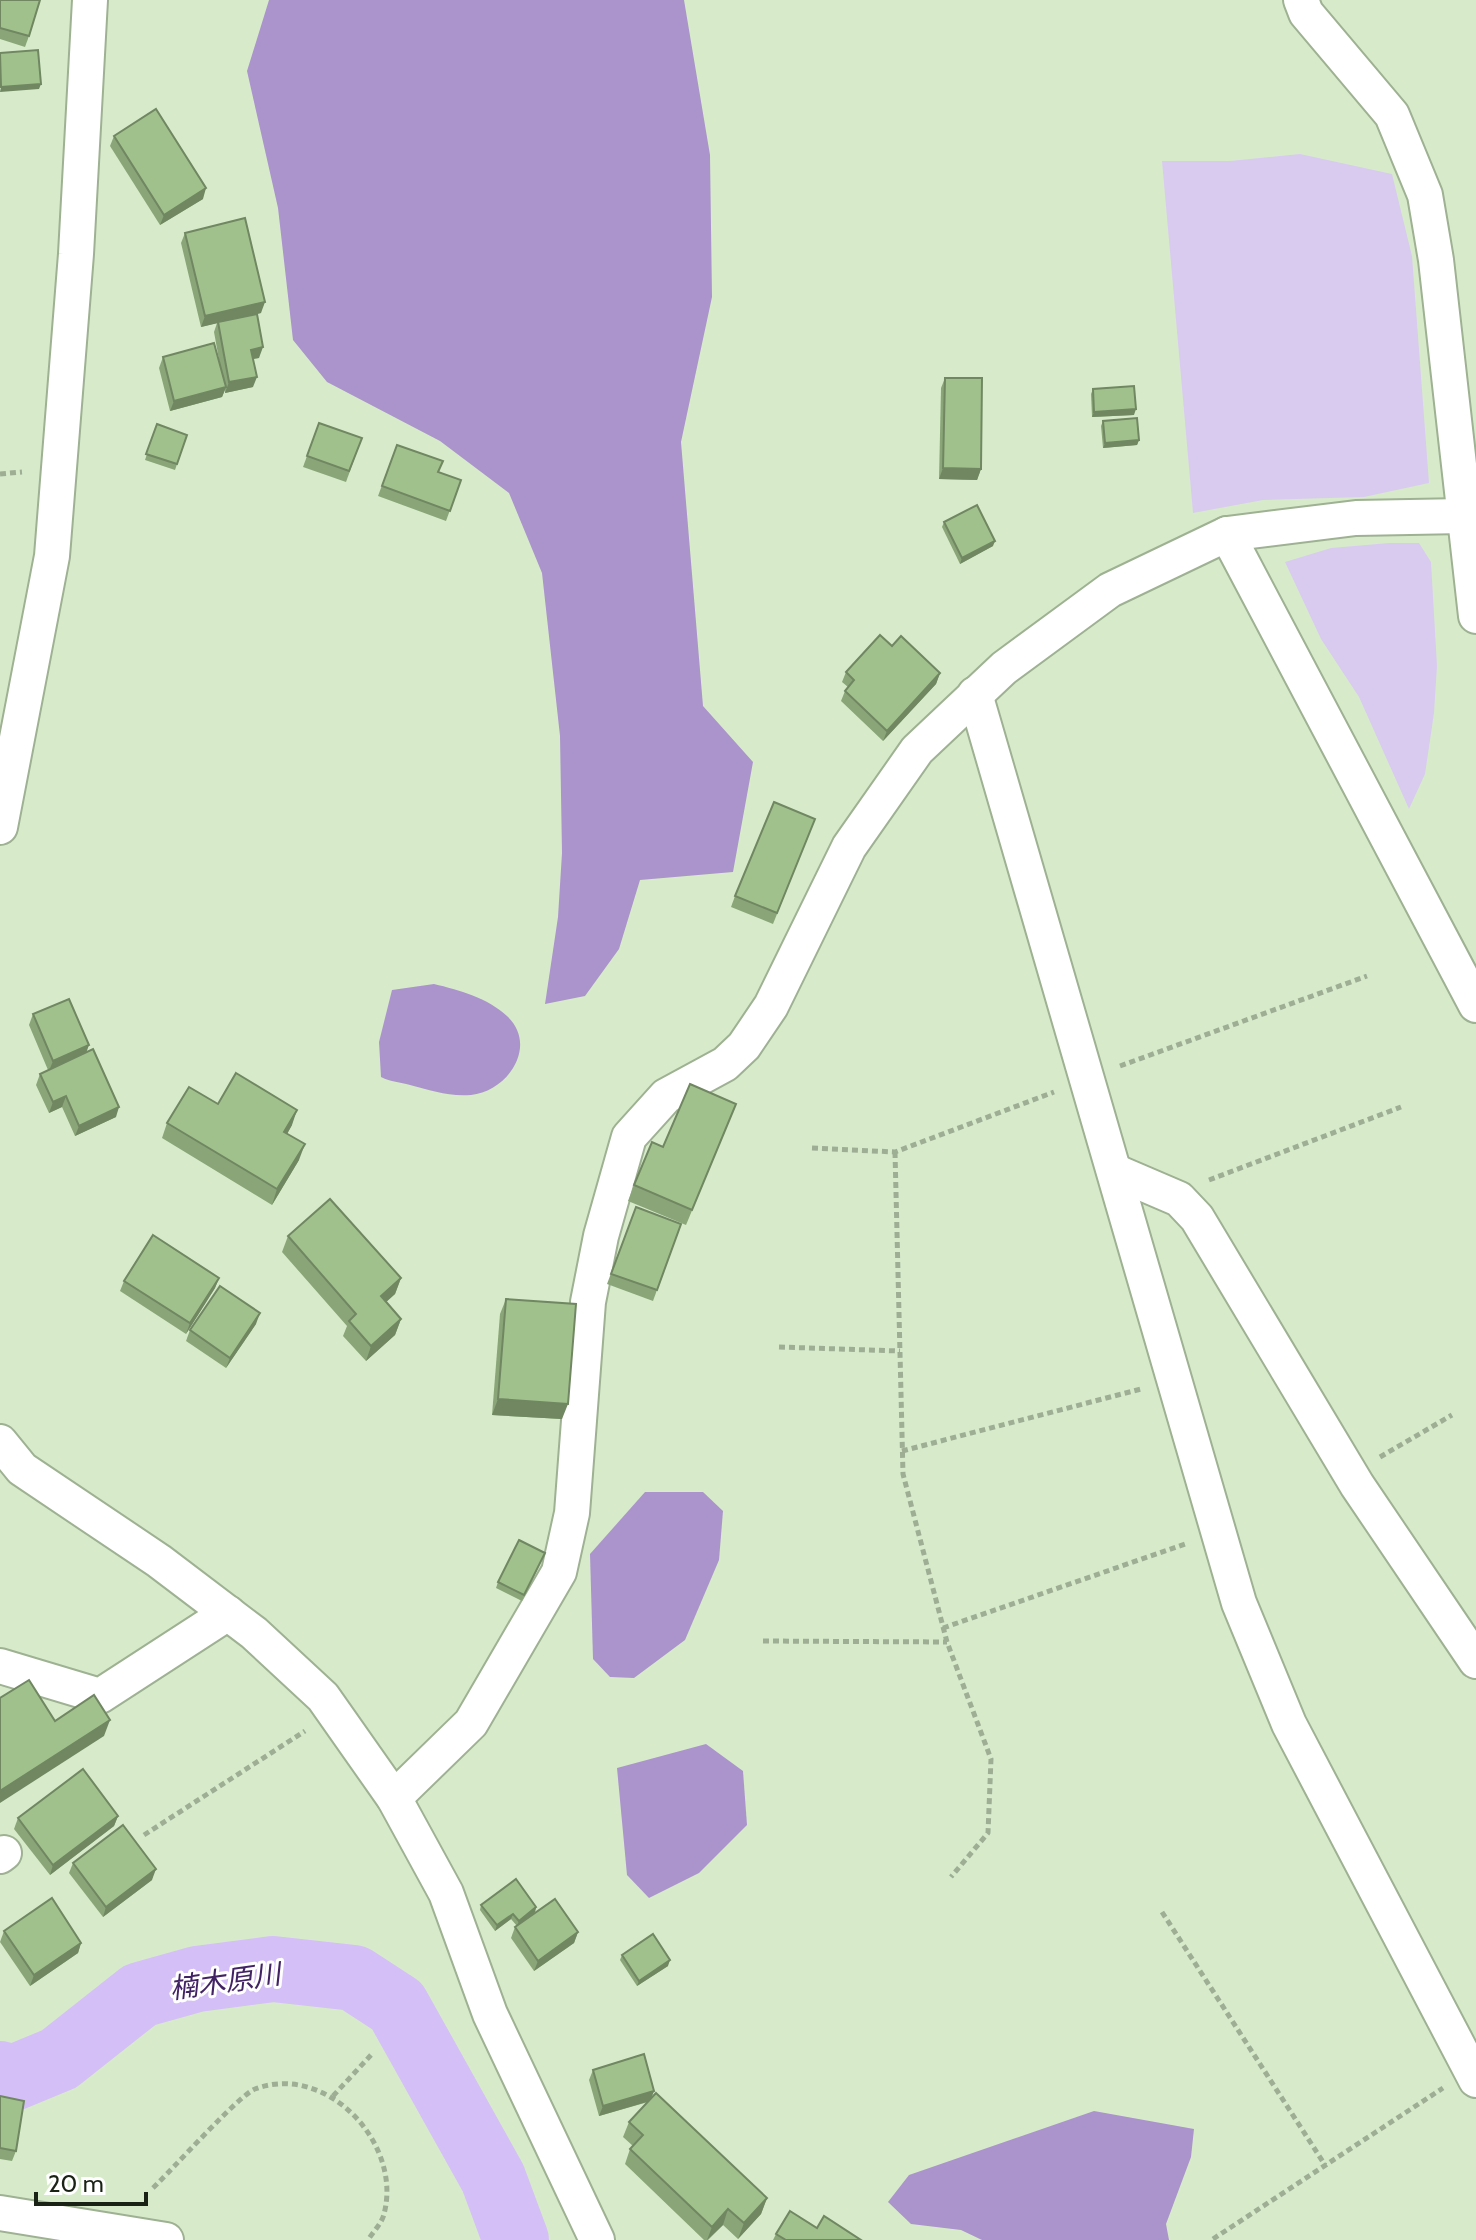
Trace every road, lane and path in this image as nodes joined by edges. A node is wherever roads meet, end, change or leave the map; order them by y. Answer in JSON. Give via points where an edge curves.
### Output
{"nodes":[{"id":1,"x":90,"y":0,"type":"edge"},
{"id":2,"x":1301,"y":0,"type":"edge"},
{"id":3,"x":22,"y":472,"type":"dead end"},
{"id":4,"x":0,"y":474,"type":"edge"},
{"id":5,"x":1464,"y":516,"type":"junction"},
{"id":6,"x":1227,"y":534,"type":"junction"},
{"id":7,"x":1476,"y":616,"type":"edge"},
{"id":8,"x":975,"y":694,"type":"junction"},
{"id":9,"x":0,"y":827,"type":"edge"},
{"id":10,"x":1367,"y":976,"type":"dead end"},
{"id":11,"x":1476,"y":1005,"type":"edge"},
{"id":12,"x":1104,"y":1071,"type":"dead end"},
{"id":13,"x":1062,"y":1089,"type":"dead end"},
{"id":14,"x":1401,"y":1107,"type":"dead end"},
{"id":15,"x":812,"y":1148,"type":"dead end"},
{"id":16,"x":895,"y":1152,"type":"junction"},
{"id":17,"x":1116,"y":1172,"type":"junction"},
{"id":18,"x":1208,"y":1180,"type":"dead end"},
{"id":19,"x":779,"y":1347,"type":"dead end"},
{"id":20,"x":900,"y":1351,"type":"junction"},
{"id":21,"x":1146,"y":1388,"type":"dead end"},
{"id":22,"x":1452,"y":1415,"type":"dead end"},
{"id":23,"x":0,"y":1442,"type":"edge"},
{"id":24,"x":902,"y":1451,"type":"junction"},
{"id":25,"x":1376,"y":1460,"type":"dead end"},
{"id":26,"x":11,"y":1470,"type":"edge"},
{"id":27,"x":1193,"y":1541,"type":"dead end"},
{"id":28,"x":228,"y":1613,"type":"junction"},
{"id":29,"x":943,"y":1628,"type":"junction"},
{"id":30,"x":763,"y":1641,"type":"dead end"},
{"id":31,"x":947,"y":1642,"type":"junction"},
{"id":32,"x":1476,"y":1661,"type":"edge"},
{"id":33,"x":0,"y":1666,"type":"edge"},
{"id":34,"x":312,"y":1726,"type":"dead end"},
{"id":35,"x":394,"y":1798,"type":"junction"},
{"id":36,"x":144,"y":1835,"type":"dead end"},
{"id":37,"x":951,"y":1877,"type":"dead end"},
{"id":38,"x":1162,"y":1912,"type":"dead end"},
{"id":39,"x":371,"y":2055,"type":"dead end"},
{"id":40,"x":1463,"y":2082,"type":"edge"},
{"id":41,"x":333,"y":2096,"type":"junction"},
{"id":42,"x":1325,"y":2165,"type":"junction"},
{"id":43,"x":153,"y":2188,"type":"dead end"},
{"id":44,"x":0,"y":2213,"type":"edge"},
{"id":45,"x":1213,"y":2239,"type":"edge"},
{"id":46,"x":166,"y":2240,"type":"edge"},
{"id":47,"x":368,"y":2240,"type":"edge"},
{"id":48,"x":597,"y":2240,"type":"edge"}],
"edges":[{"from":1,"to":9,"type":"street","via":[[52,556]]},
{"from":2,"to":5,"type":"street","via":[[1306,13],[1392,115],[1425,195]]},
{"from":3,"to":4,"type":"path"},
{"from":5,"to":6,"type":"street","via":[[1356,518]]},
{"from":5,"to":7,"type":"street"},
{"from":6,"to":8,"type":"street","via":[[1110,590]]},
{"from":6,"to":11,"type":"street"},
{"from":8,"to":17,"type":"street"},
{"from":8,"to":35,"type":"street","via":[[917,750],[849,847],[771,1006],[744,1046],[725,1064],[666,1096],[629,1137],[588,1302],[572,1513],[559,1572],[471,1723]]},
{"from":10,"to":12,"type":"path"},
{"from":13,"to":16,"type":"path"},
{"from":14,"to":18,"type":"path"},
{"from":15,"to":16,"type":"path"},
{"from":16,"to":20,"type":"path"},
{"from":17,"to":32,"type":"street","via":[[1179,1199],[1197,1218],[1357,1485]]},
{"from":17,"to":40,"type":"street","via":[[1239,1603],[1289,1724]]},
{"from":19,"to":20,"type":"path"},
{"from":20,"to":24,"type":"path"},
{"from":21,"to":24,"type":"path"},
{"from":22,"to":25,"type":"path"},
{"from":23,"to":26,"type":"street"},
{"from":24,"to":29,"type":"path","via":[[903,1474]]},
{"from":26,"to":28,"type":"street","via":[[159,1561]]},
{"from":27,"to":29,"type":"path"},
{"from":28,"to":33,"type":"street","via":[[100,1696]]},
{"from":28,"to":35,"type":"street","via":[[323,1697]]},
{"from":29,"to":31,"type":"path"},
{"from":30,"to":31,"type":"path"},
{"from":31,"to":37,"type":"path","via":[[991,1759],[988,1833]]},
{"from":34,"to":36,"type":"path"},
{"from":35,"to":48,"type":"street","via":[[446,1893],[490,2014]]},
{"from":38,"to":42,"type":"path"},
{"from":39,"to":41,"type":"path"},
{"from":40,"to":42,"type":"path"},
{"from":41,"to":43,"type":"path","via":[[287,2085],[253,2090]]},
{"from":41,"to":47,"type":"path","via":[[369,2129],[382,2159],[384,2215]]},
{"from":42,"to":45,"type":"path"},
{"from":44,"to":46,"type":"street"}]}
